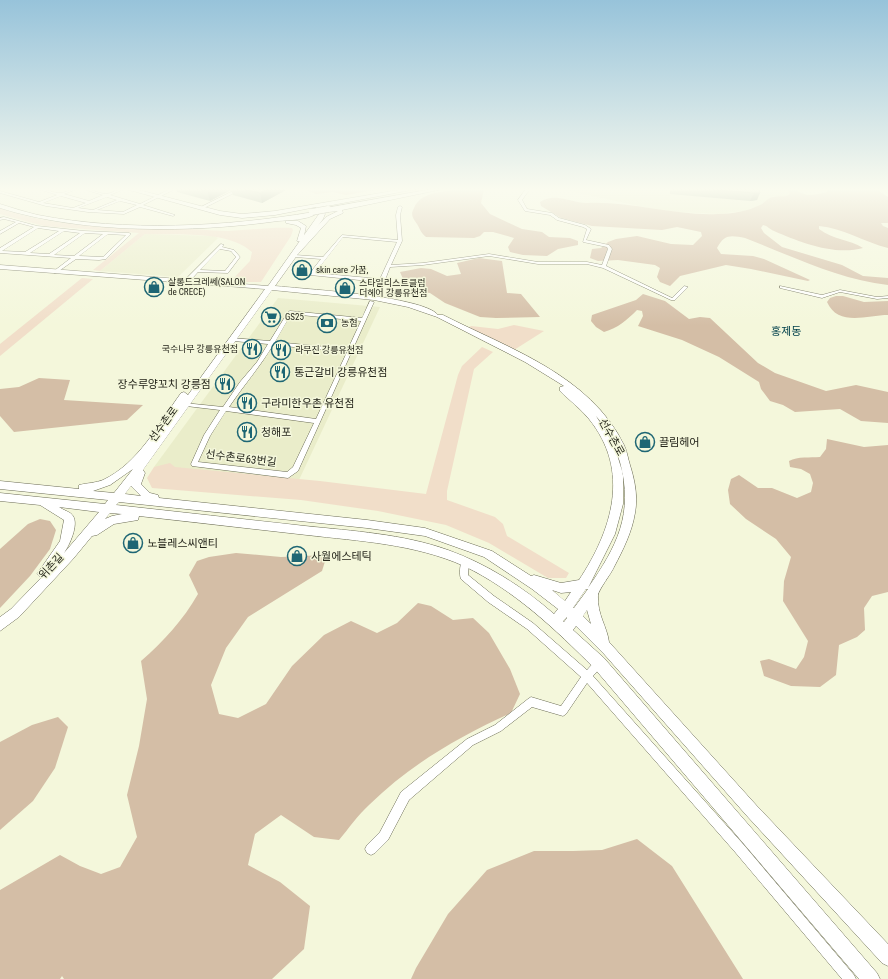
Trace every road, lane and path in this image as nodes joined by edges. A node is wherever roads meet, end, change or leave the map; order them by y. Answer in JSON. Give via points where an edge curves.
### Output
{"nodes":[{"id":1,"x":25,"y":235,"type":"edge"},
{"id":2,"x":55,"y":235,"type":"edge"},
{"id":3,"x":80,"y":235,"type":"edge"},
{"id":4,"x":105,"y":235,"type":"edge"},
{"id":5,"x":128,"y":235,"type":"edge"},
{"id":6,"x":302,"y":235,"type":"edge"},
{"id":7,"x":304,"y":235,"type":"edge"},
{"id":8,"x":308,"y":235,"type":"edge"},
{"id":9,"x":313,"y":235,"type":"edge"},
{"id":10,"x":400,"y":235,"type":"edge"},
{"id":11,"x":587,"y":235,"type":"edge"},
{"id":12,"x":300,"y":241,"type":"junction"},
{"id":13,"x":400,"y":241,"type":"junction"},
{"id":14,"x":0,"y":251,"type":"edge"},
{"id":15,"x":26,"y":253,"type":"junction"},
{"id":16,"x":295,"y":254,"type":"junction"},
{"id":17,"x":51,"y":255,"type":"junction"},
{"id":18,"x":76,"y":258,"type":"junction"},
{"id":19,"x":324,"y":258,"type":"junction"},
{"id":20,"x":390,"y":266,"type":"junction"},
{"id":21,"x":0,"y":267,"type":"edge"},
{"id":22,"x":604,"y":267,"type":"junction"},
{"id":23,"x":197,"y":271,"type":"junction"},
{"id":24,"x":56,"y":272,"type":"junction"},
{"id":25,"x":383,"y":281,"type":"junction"},
{"id":26,"x":186,"y":282,"type":"junction"},
{"id":27,"x":686,"y":287,"type":"dead end"},
{"id":28,"x":782,"y":287,"type":"dead end"},
{"id":29,"x":266,"y":289,"type":"junction"},
{"id":30,"x":888,"y":297,"type":"edge"},
{"id":31,"x":373,"y":300,"type":"junction"},
{"id":32,"x":364,"y":320,"type":"junction"},
{"id":33,"x":230,"y":338,"type":"junction"},
{"id":34,"x":271,"y":342,"type":"junction"},
{"id":35,"x":350,"y":351,"type":"junction"},
{"id":36,"x":186,"y":404,"type":"junction"},
{"id":37,"x":226,"y":408,"type":"junction"},
{"id":38,"x":318,"y":421,"type":"junction"},
{"id":39,"x":610,"y":438,"type":"junction"},
{"id":40,"x":151,"y":454,"type":"junction"},
{"id":41,"x":138,"y":459,"type":"junction"},
{"id":42,"x":0,"y":485,"type":"edge"},
{"id":43,"x":47,"y":489,"type":"junction"},
{"id":44,"x":113,"y":496,"type":"junction"},
{"id":45,"x":0,"y":497,"type":"edge"},
{"id":46,"x":37,"y":501,"type":"junction"},
{"id":47,"x":173,"y":503,"type":"junction"},
{"id":48,"x":103,"y":509,"type":"junction"},
{"id":49,"x":168,"y":516,"type":"junction"},
{"id":50,"x":610,"y":535,"type":"junction"},
{"id":51,"x":622,"y":539,"type":"junction"},
{"id":52,"x":69,"y":556,"type":"junction"},
{"id":53,"x":465,"y":563,"type":"junction"},
{"id":54,"x":43,"y":574,"type":"junction"},
{"id":55,"x":524,"y":577,"type":"junction"},
{"id":56,"x":588,"y":589,"type":"junction"},
{"id":57,"x":571,"y":613,"type":"junction"},
{"id":58,"x":0,"y":620,"type":"edge"},
{"id":59,"x":0,"y":625,"type":"edge"},
{"id":60,"x":561,"y":626,"type":"junction"},
{"id":61,"x":608,"y":650,"type":"junction"},
{"id":62,"x":599,"y":663,"type":"junction"},
{"id":63,"x":587,"y":676,"type":"junction"},
{"id":64,"x":371,"y":850,"type":"dead end"},
{"id":65,"x":888,"y":957,"type":"edge"},
{"id":66,"x":850,"y":979,"type":"edge"},
{"id":67,"x":871,"y":979,"type":"edge"}],
"edges":[{"from":1,"to":14,"type":"street"},
{"from":2,"to":15,"type":"street"},
{"from":3,"to":17,"type":"street"},
{"from":4,"to":18,"type":"street"},
{"from":5,"to":18,"type":"street","via":[[104,258]]},
{"from":6,"to":12,"type":"main road"},
{"from":7,"to":12,"type":"street"},
{"from":8,"to":16,"type":"street"},
{"from":9,"to":16,"type":"main road"},
{"from":10,"to":13,"type":"street"},
{"from":11,"to":22,"type":"street","via":[[584,241],[608,246],[610,249]]},
{"from":12,"to":29,"type":"street"},
{"from":13,"to":19,"type":"street","via":[[342,236]]},
{"from":13,"to":20,"type":"street"},
{"from":14,"to":15,"type":"street"},
{"from":15,"to":17,"type":"street"},
{"from":16,"to":19,"type":"street"},
{"from":16,"to":29,"type":"street"},
{"from":17,"to":18,"type":"street"},
{"from":18,"to":24,"type":"street"},
{"from":19,"to":25,"type":"street","via":[[312,274]]},
{"from":20,"to":22,"type":"street","via":[[489,255],[531,262],[587,263]]},
{"from":20,"to":25,"type":"street"},
{"from":21,"to":24,"type":"street"},
{"from":22,"to":27,"type":"street","via":[[671,299]]},
{"from":23,"to":23,"type":"street","via":[[226,272],[238,257],[236,252],[221,247]]},
{"from":23,"to":26,"type":"street"},
{"from":24,"to":26,"type":"street"},
{"from":25,"to":31,"type":"street"},
{"from":26,"to":29,"type":"street","name":"선수촌로"},
{"from":28,"to":30,"type":"street","via":[[822,297],[840,291],[877,298]]},
{"from":29,"to":31,"type":"street","name":"선수촌로"},
{"from":29,"to":33,"type":"street"},
{"from":31,"to":32,"type":"street","name":"선수촌로63번길"},
{"from":31,"to":39,"type":"street","name":"선수촌로","via":[[435,318],[533,370],[559,386],[584,408]]},
{"from":32,"to":34,"type":"street","via":[[290,312]]},
{"from":32,"to":35,"type":"street","name":"선수촌로63번길"},
{"from":33,"to":34,"type":"street"},
{"from":33,"to":36,"type":"street","name":"선수촌로"},
{"from":33,"to":41,"type":"street","name":"선수촌로"},
{"from":34,"to":35,"type":"street"},
{"from":34,"to":37,"type":"street"},
{"from":35,"to":38,"type":"street","name":"선수촌로63번길"},
{"from":36,"to":37,"type":"street"},
{"from":36,"to":40,"type":"street","name":"선수촌로"},
{"from":37,"to":38,"type":"street"},
{"from":37,"to":38,"type":"street","name":"선수촌로63번길","via":[[207,435],[194,464],[288,475],[296,469]]},
{"from":39,"to":50,"type":"street","name":"선수촌로","via":[[619,486],[617,516]]},
{"from":39,"to":51,"type":"street","name":"선수촌로","via":[[625,458],[630,488],[628,520]]},
{"from":40,"to":44,"type":"street","name":"선수촌로"},
{"from":40,"to":47,"type":"street","via":[[137,478],[136,485],[147,496]]},
{"from":41,"to":43,"type":"street","via":[[106,484],[93,488]]},
{"from":41,"to":44,"type":"street","name":"선수촌로"},
{"from":42,"to":43,"type":"street"},
{"from":43,"to":44,"type":"street"},
{"from":44,"to":47,"type":"street"},
{"from":44,"to":48,"type":"street"},
{"from":45,"to":46,"type":"street"},
{"from":46,"to":48,"type":"street"},
{"from":46,"to":54,"type":"street","via":[[69,518],[70,524],[66,543]]},
{"from":47,"to":55,"type":"street","via":[[425,532],[488,554]]},
{"from":48,"to":49,"type":"street"},
{"from":48,"to":52,"type":"street"},
{"from":48,"to":54,"type":"street","name":"위촌길"},
{"from":49,"to":52,"type":"street","via":[[124,517],[112,520],[96,529]]},
{"from":49,"to":53,"type":"street","via":[[359,536],[446,554]]},
{"from":50,"to":51,"type":"street"},
{"from":50,"to":56,"type":"street","name":"선수촌로"},
{"from":51,"to":56,"type":"street","name":"선수촌로","via":[[603,577]]},
{"from":52,"to":59,"type":"street"},
{"from":53,"to":60,"type":"street","via":[[489,573]]},
{"from":53,"to":63,"type":"street","via":[[464,576],[491,599],[530,626]]},
{"from":54,"to":58,"type":"street","name":"위촌길"},
{"from":55,"to":56,"type":"street","via":[[561,588]]},
{"from":55,"to":57,"type":"street"},
{"from":56,"to":57,"type":"street","name":"선수촌로"},
{"from":56,"to":61,"type":"street","via":[[598,632]]},
{"from":57,"to":60,"type":"street","name":"선수촌로"},
{"from":57,"to":61,"type":"street"},
{"from":60,"to":62,"type":"street"},
{"from":61,"to":65,"type":"street","via":[[752,811]]},
{"from":62,"to":63,"type":"street"},
{"from":62,"to":67,"type":"street"},
{"from":63,"to":64,"type":"street","via":[[563,711],[531,702],[498,728],[470,742],[405,796],[384,836]]},
{"from":63,"to":66,"type":"street"}]}
